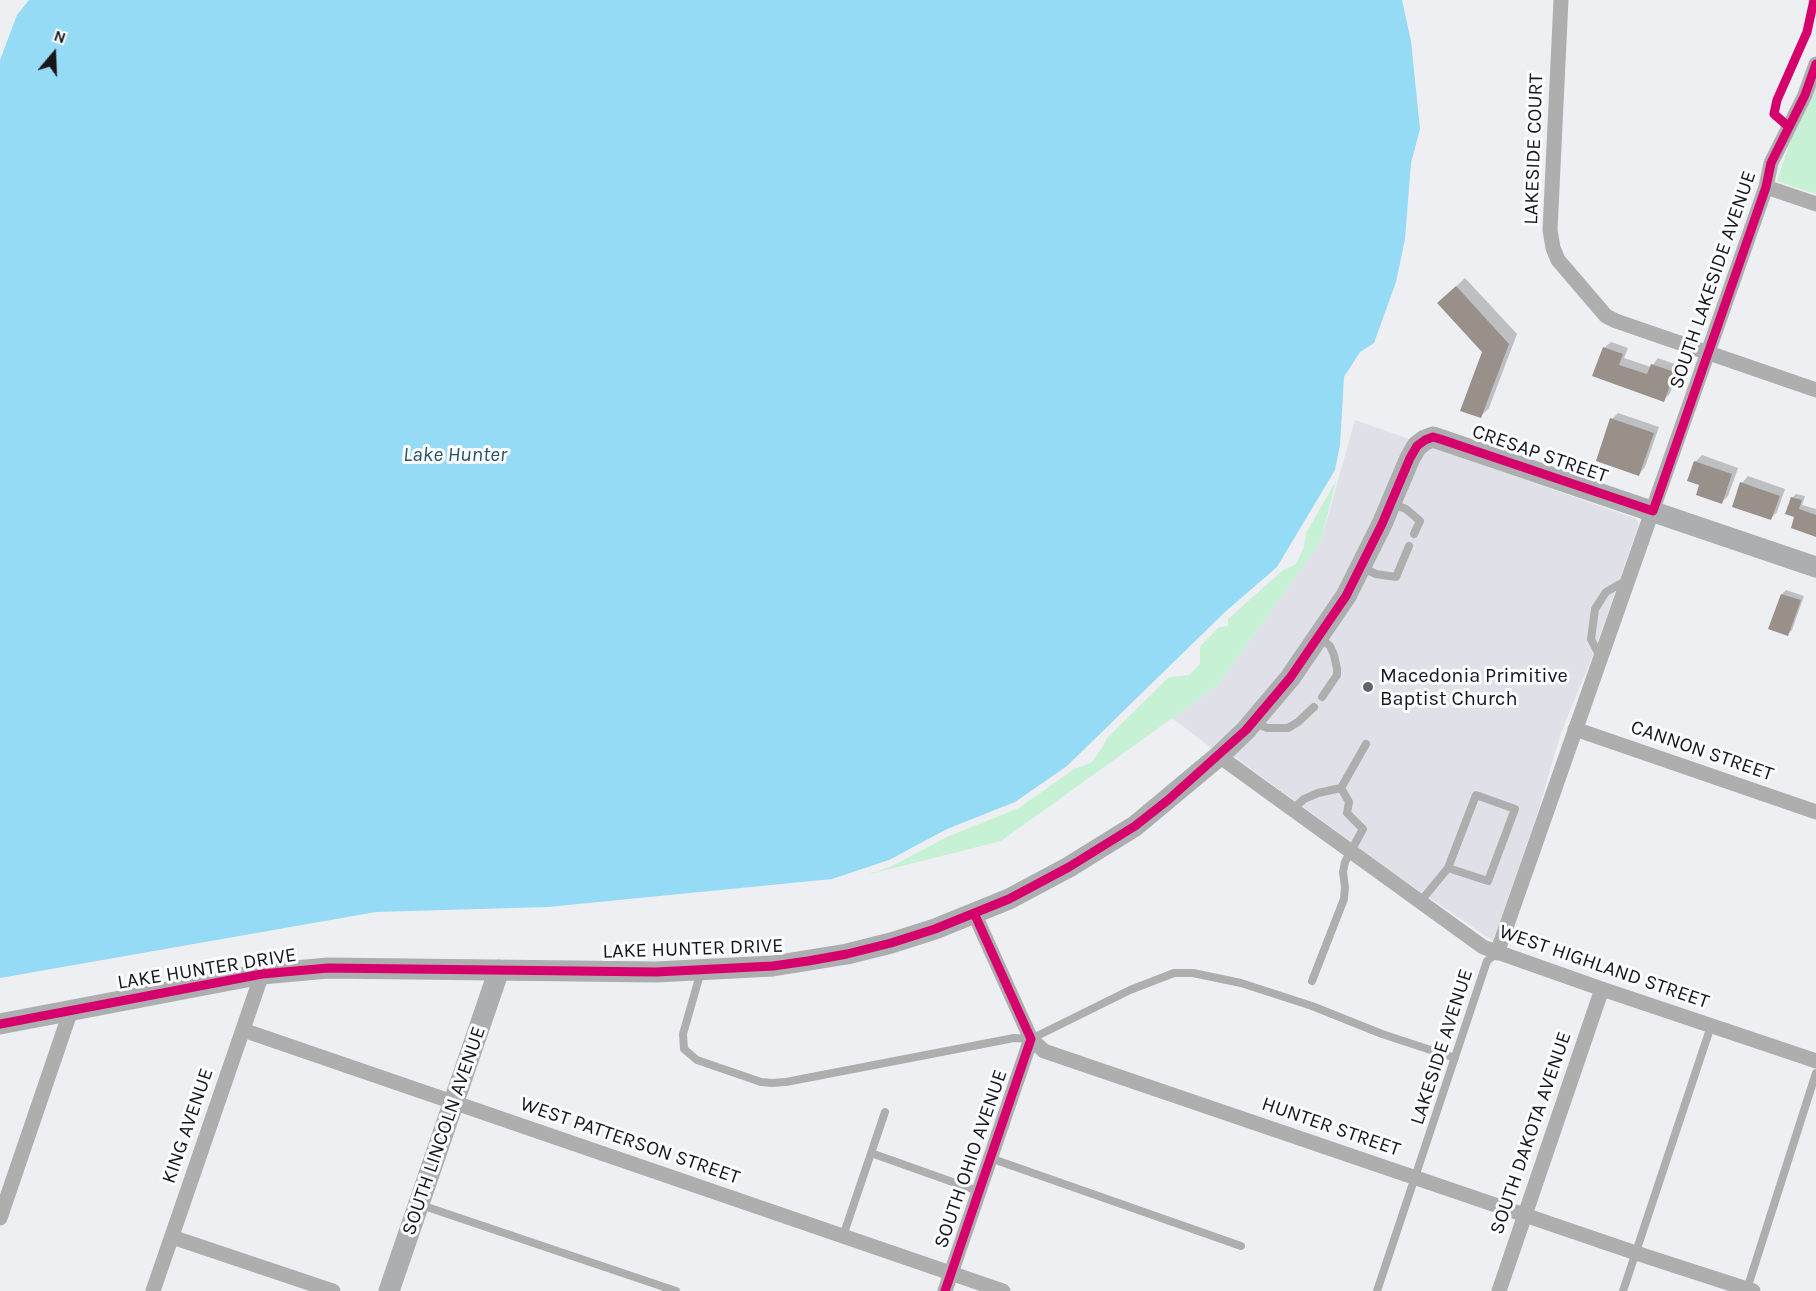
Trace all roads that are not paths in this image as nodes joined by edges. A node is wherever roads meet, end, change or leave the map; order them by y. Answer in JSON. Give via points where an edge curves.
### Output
{"nodes":[{"id":1,"x":1561,"y":0,"type":"edge"},
{"id":2,"x":1816,"y":64,"type":"edge"},
{"id":3,"x":1766,"y":187,"type":"junction"},
{"id":4,"x":1816,"y":204,"type":"edge"},
{"id":5,"x":1707,"y":354,"type":"junction"},
{"id":6,"x":1816,"y":390,"type":"edge"},
{"id":7,"x":1417,"y":446,"type":"joint"},
{"id":8,"x":1392,"y":504,"type":"junction"},
{"id":9,"x":1653,"y":511,"type":"junction"},
{"id":10,"x":1414,"y":534,"type":"dead end"},
{"id":11,"x":1409,"y":546,"type":"dead end"},
{"id":12,"x":1360,"y":567,"type":"junction"},
{"id":13,"x":1816,"y":567,"type":"edge"},
{"id":14,"x":1319,"y":637,"type":"junction"},
{"id":15,"x":1322,"y":697,"type":"dead end"},
{"id":16,"x":1314,"y":707,"type":"dead end"},
{"id":17,"x":1253,"y":722,"type":"junction"},
{"id":18,"x":1575,"y":729,"type":"junction"},
{"id":19,"x":1366,"y":744,"type":"dead end"},
{"id":20,"x":1219,"y":756,"type":"junction"},
{"id":21,"x":1341,"y":788,"type":"junction"},
{"id":22,"x":1292,"y":810,"type":"junction"},
{"id":23,"x":1816,"y":812,"type":"edge"},
{"id":24,"x":1350,"y":852,"type":"junction"},
{"id":25,"x":1448,"y":868,"type":"junction"},
{"id":26,"x":1420,"y":902,"type":"junction"},
{"id":27,"x":974,"y":913,"type":"junction"},
{"id":28,"x":1497,"y":953,"type":"junction"},
{"id":29,"x":499,"y":970,"type":"junction"},
{"id":30,"x":700,"y":971,"type":"junction"},
{"id":31,"x":262,"y":974,"type":"junction"},
{"id":32,"x":1312,"y":981,"type":"dead end"},
{"id":33,"x":1602,"y":989,"type":"junction"},
{"id":34,"x":72,"y":1010,"type":"junction"},
{"id":35,"x":0,"y":1024,"type":"edge"},
{"id":36,"x":1711,"y":1026,"type":"junction"},
{"id":37,"x":243,"y":1030,"type":"junction"},
{"id":38,"x":1031,"y":1039,"type":"junction"},
{"id":39,"x":1455,"y":1058,"type":"junction"},
{"id":40,"x":1816,"y":1061,"type":"edge"},
{"id":41,"x":1816,"y":1073,"type":"edge"},
{"id":42,"x":454,"y":1102,"type":"junction"},
{"id":43,"x":885,"y":1112,"type":"dead end"},
{"id":44,"x":871,"y":1153,"type":"junction"},
{"id":45,"x":990,"y":1158,"type":"junction"},
{"id":46,"x":1415,"y":1178,"type":"junction"},
{"id":47,"x":978,"y":1191,"type":"junction"},
{"id":48,"x":418,"y":1204,"type":"junction"},
{"id":49,"x":1526,"y":1215,"type":"junction"},
{"id":50,"x":0,"y":1218,"type":"edge"},
{"id":51,"x":843,"y":1236,"type":"junction"},
{"id":52,"x":172,"y":1237,"type":"junction"},
{"id":53,"x":1241,"y":1246,"type":"dead end"},
{"id":54,"x":1636,"y":1253,"type":"junction"},
{"id":55,"x":951,"y":1274,"type":"junction"},
{"id":56,"x":1750,"y":1290,"type":"edge"},
{"id":57,"x":153,"y":1291,"type":"edge"},
{"id":58,"x":333,"y":1291,"type":"edge"},
{"id":59,"x":389,"y":1291,"type":"edge"},
{"id":60,"x":676,"y":1291,"type":"edge"},
{"id":61,"x":945,"y":1291,"type":"edge"},
{"id":62,"x":1003,"y":1291,"type":"edge"},
{"id":63,"x":1377,"y":1291,"type":"edge"},
{"id":64,"x":1499,"y":1291,"type":"edge"},
{"id":65,"x":1623,"y":1291,"type":"edge"}],
"edges":[{"from":1,"to":5,"type":"street","name":"LAKESIDE COURT","via":[[1550,230],[1555,254],[1606,316]]},
{"from":2,"to":3,"type":"street","name":"SOUTH LAKESIDE AVENUE","via":[[1771,163]]},
{"from":3,"to":4,"type":"street"},
{"from":3,"to":5,"type":"street","name":"SOUTH LAKESIDE AVENUE"},
{"from":5,"to":6,"type":"street","name":"LAKESIDE COURT"},
{"from":5,"to":9,"type":"street","name":"SOUTH LAKESIDE AVENUE"},
{"from":7,"to":8,"type":"street","name":"LAKE HUNTER DRIVE"},
{"from":7,"to":9,"type":"street","name":"CRESAP STREET","via":[[1433,437]]},
{"from":8,"to":10,"type":"lane","via":[[1420,521]]},
{"from":8,"to":12,"type":"street","name":"LAKE HUNTER DRIVE"},
{"from":9,"to":13,"type":"street","name":"CRESAP STREET"},
{"from":9,"to":18,"type":"street","name":"SOUTH LAKESIDE AVENUE"},
{"from":11,"to":12,"type":"lane","via":[[1396,577]]},
{"from":12,"to":14,"type":"street","name":"LAKE HUNTER DRIVE"},
{"from":14,"to":15,"type":"lane","via":[[1330,646],[1337,669]]},
{"from":14,"to":17,"type":"street","name":"LAKE HUNTER DRIVE"},
{"from":16,"to":17,"type":"lane","via":[[1288,728],[1267,728]]},
{"from":17,"to":20,"type":"street","name":"LAKE HUNTER DRIVE"},
{"from":18,"to":23,"type":"street","name":"CANNON STREET"},
{"from":18,"to":28,"type":"street","name":"SOUTH LAKESIDE AVENUE"},
{"from":19,"to":21,"type":"lane"},
{"from":20,"to":22,"type":"street","name":"WEST HIGHLAND STREET"},
{"from":20,"to":27,"type":"street","name":"LAKE HUNTER DRIVE","via":[[1135,826],[1069,867]]},
{"from":21,"to":22,"type":"lane","via":[[1304,799]]},
{"from":21,"to":24,"type":"lane","via":[[1349,802],[1347,813],[1363,829]]},
{"from":22,"to":24,"type":"street","name":"WEST HIGHLAND STREET"},
{"from":24,"to":26,"type":"street","name":"WEST HIGHLAND STREET"},
{"from":24,"to":32,"type":"lane","via":[[1343,872],[1344,899]]},
{"from":25,"to":25,"type":"lane","via":[[1476,795],[1515,808],[1488,881]]},
{"from":25,"to":26,"type":"lane"},
{"from":26,"to":28,"type":"street","name":"WEST HIGHLAND STREET"},
{"from":27,"to":30,"type":"street","name":"LAKE HUNTER DRIVE","via":[[902,940],[847,954],[773,966]]},
{"from":27,"to":38,"type":"street"},
{"from":28,"to":33,"type":"street","name":"WEST HIGHLAND STREET"},
{"from":28,"to":39,"type":"lane","name":"LAKESIDE AVENUE","via":[[1487,961]]},
{"from":29,"to":30,"type":"street","name":"LAKE HUNTER DRIVE"},
{"from":29,"to":31,"type":"street","name":"LAKE HUNTER DRIVE","via":[[328,969]]},
{"from":29,"to":42,"type":"street","name":"SOUTH LINCOLN AVENUE"},
{"from":30,"to":38,"type":"lane","via":[[684,1034],[684,1049],[697,1060],[761,1082],[786,1082],[1014,1038]]},
{"from":31,"to":34,"type":"street","name":"LAKE HUNTER DRIVE"},
{"from":31,"to":37,"type":"street","name":"KING AVENUE"},
{"from":33,"to":36,"type":"street","name":"WEST HIGHLAND STREET"},
{"from":33,"to":49,"type":"street","name":"SOUTH DAKOTA AVENUE"},
{"from":34,"to":35,"type":"street","name":"LAKE HUNTER DRIVE"},
{"from":34,"to":50,"type":"street"},
{"from":36,"to":40,"type":"street","name":"WEST HIGHLAND STREET"},
{"from":36,"to":54,"type":"lane"},
{"from":37,"to":42,"type":"street","name":"WEST PATTERSON STREET"},
{"from":37,"to":52,"type":"street","name":"KING AVENUE"},
{"from":38,"to":39,"type":"lane","via":[[1130,990],[1174,973],[1193,973],[1241,983],[1312,1006]]},
{"from":38,"to":45,"type":"street","name":"SOUTH OHIO AVENUE"},
{"from":38,"to":46,"type":"street","name":"HUNTER STREET","via":[[1044,1050]]},
{"from":39,"to":46,"type":"lane","name":"LAKESIDE AVENUE"},
{"from":41,"to":56,"type":"lane"},
{"from":42,"to":48,"type":"street","name":"SOUTH LINCOLN AVENUE"},
{"from":42,"to":51,"type":"street","name":"WEST PATTERSON STREET"},
{"from":43,"to":44,"type":"lane"},
{"from":44,"to":47,"type":"lane"},
{"from":44,"to":51,"type":"lane"},
{"from":45,"to":47,"type":"street","name":"SOUTH OHIO AVENUE"},
{"from":45,"to":53,"type":"lane"},
{"from":46,"to":49,"type":"street","name":"HUNTER STREET"},
{"from":46,"to":63,"type":"lane","name":"LAKESIDE AVENUE"},
{"from":47,"to":55,"type":"street","name":"SOUTH OHIO AVENUE"},
{"from":48,"to":59,"type":"street","name":"SOUTH LINCOLN AVENUE"},
{"from":48,"to":60,"type":"lane"},
{"from":49,"to":54,"type":"street","name":"HUNTER STREET"},
{"from":49,"to":64,"type":"street","name":"SOUTH DAKOTA AVENUE"},
{"from":51,"to":55,"type":"street","name":"WEST PATTERSON STREET"},
{"from":52,"to":57,"type":"street","name":"KING AVENUE"},
{"from":52,"to":58,"type":"street"},
{"from":54,"to":56,"type":"street","name":"HUNTER STREET"},
{"from":54,"to":65,"type":"lane"},
{"from":55,"to":61,"type":"street","name":"SOUTH OHIO AVENUE"},
{"from":55,"to":62,"type":"street","name":"WEST PATTERSON STREET"}]}
